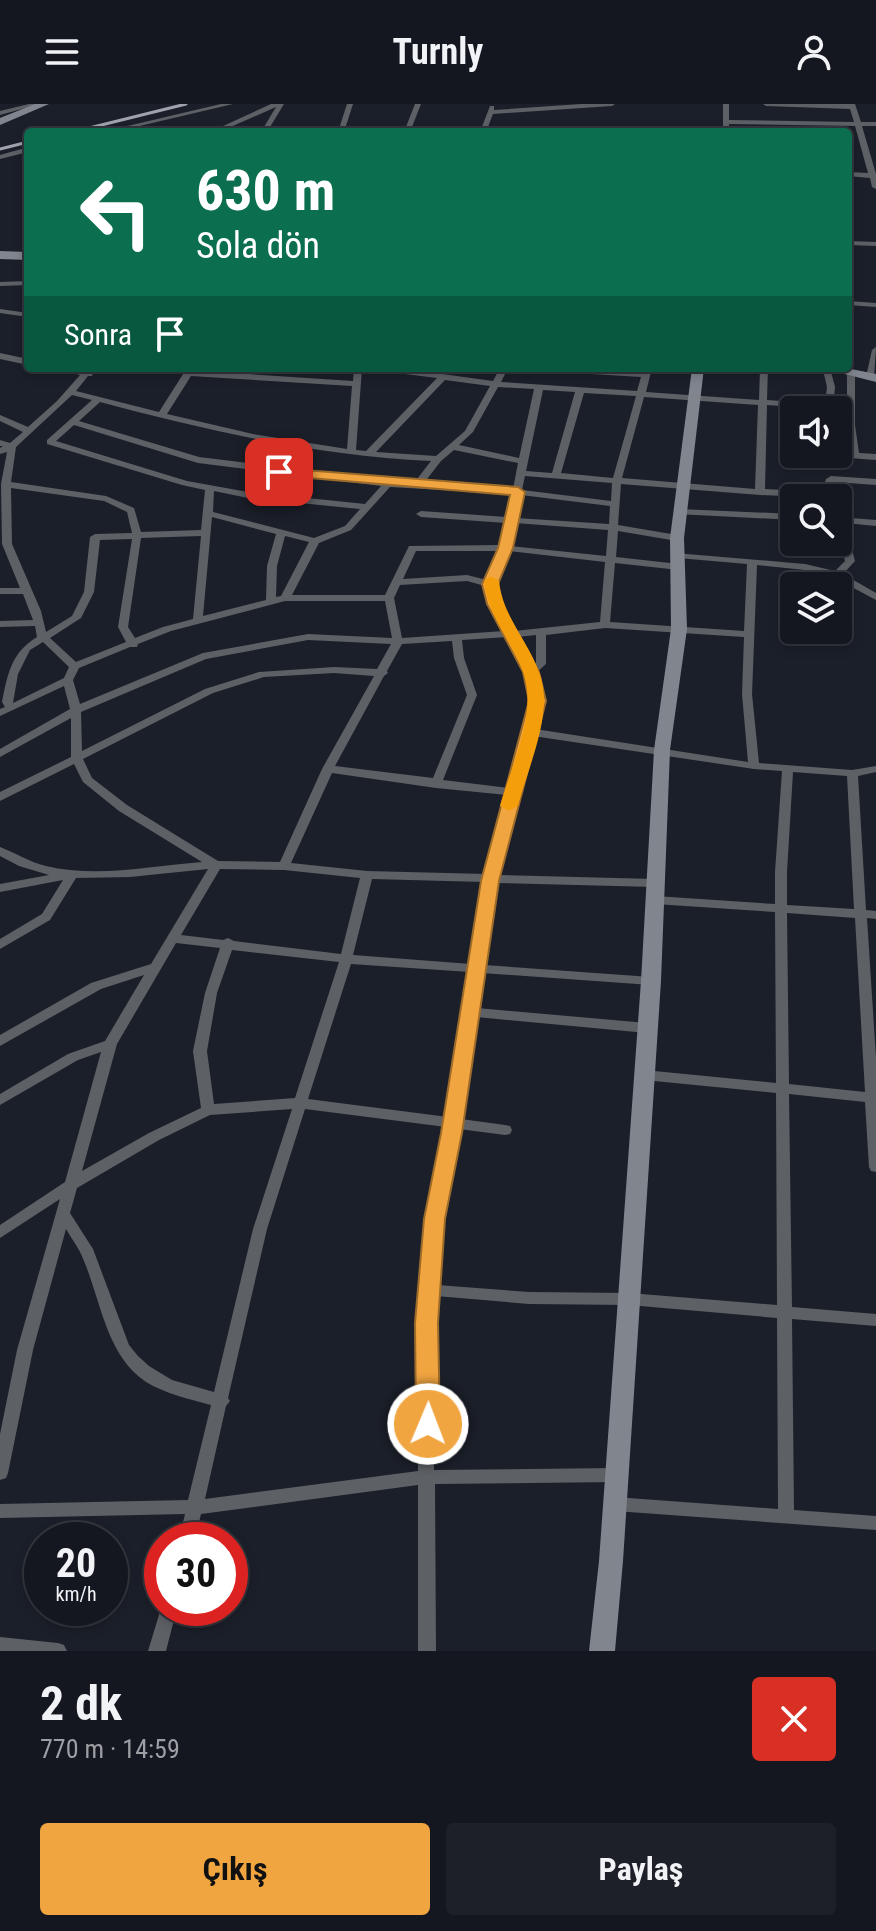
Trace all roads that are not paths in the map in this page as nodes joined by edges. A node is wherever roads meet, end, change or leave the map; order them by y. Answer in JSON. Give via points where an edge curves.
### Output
{"nodes":[{"id":1,"x":37,"y":104,"type":"edge"},
{"id":2,"x":44,"y":104,"type":"edge"},
{"id":3,"x":230,"y":104,"type":"edge"},
{"id":4,"x":279,"y":104,"type":"edge"},
{"id":5,"x":350,"y":104,"type":"edge"},
{"id":6,"x":418,"y":104,"type":"edge"},
{"id":7,"x":612,"y":104,"type":"edge"},
{"id":8,"x":726,"y":104,"type":"edge"},
{"id":9,"x":766,"y":104,"type":"edge"},
{"id":10,"x":852,"y":106,"type":"edge"},
{"id":11,"x":491,"y":108,"type":"edge"},
{"id":12,"x":0,"y":113,"type":"edge"},
{"id":13,"x":0,"y":122,"type":"edge"},
{"id":14,"x":857,"y":124,"type":"junction"},
{"id":15,"x":876,"y":124,"type":"edge"},
{"id":16,"x":123,"y":128,"type":"edge"},
{"id":17,"x":222,"y":128,"type":"edge"},
{"id":18,"x":266,"y":128,"type":"edge"},
{"id":19,"x":342,"y":128,"type":"edge"},
{"id":20,"x":409,"y":128,"type":"edge"},
{"id":21,"x":484,"y":128,"type":"edge"},
{"id":22,"x":726,"y":128,"type":"edge"},
{"id":23,"x":852,"y":144,"type":"edge"},
{"id":24,"x":863,"y":144,"type":"junction"},
{"id":25,"x":24,"y":151,"type":"edge"},
{"id":26,"x":0,"y":157,"type":"edge"},
{"id":27,"x":852,"y":174,"type":"edge"},
{"id":28,"x":874,"y":176,"type":"edge"},
{"id":29,"x":876,"y":187,"type":"edge"},
{"id":30,"x":852,"y":243,"type":"edge"},
{"id":31,"x":876,"y":244,"type":"edge"},
{"id":32,"x":0,"y":255,"type":"edge"},
{"id":33,"x":24,"y":256,"type":"edge"},
{"id":34,"x":24,"y":283,"type":"edge"},
{"id":35,"x":0,"y":284,"type":"edge"},
{"id":36,"x":852,"y":303,"type":"edge"},
{"id":37,"x":876,"y":305,"type":"edge"},
{"id":38,"x":0,"y":311,"type":"edge"},
{"id":39,"x":24,"y":314,"type":"edge"},
{"id":40,"x":876,"y":350,"type":"edge"},
{"id":41,"x":0,"y":356,"type":"edge"},
{"id":42,"x":24,"y":361,"type":"edge"},
{"id":43,"x":852,"y":370,"type":"edge"},
{"id":44,"x":89,"y":372,"type":"edge"},
{"id":45,"x":357,"y":372,"type":"edge"},
{"id":46,"x":412,"y":372,"type":"edge"},
{"id":47,"x":502,"y":372,"type":"edge"},
{"id":48,"x":646,"y":372,"type":"edge"},
{"id":49,"x":698,"y":372,"type":"edge"},
{"id":50,"x":764,"y":372,"type":"edge"},
{"id":51,"x":828,"y":372,"type":"edge"},
{"id":52,"x":849,"y":372,"type":"edge"},
{"id":53,"x":874,"y":374,"type":"edge"},
{"id":54,"x":444,"y":376,"type":"junction"},
{"id":55,"x":355,"y":384,"type":"junction"},
{"id":56,"x":496,"y":384,"type":"junction"},
{"id":57,"x":539,"y":387,"type":"junction"},
{"id":58,"x":580,"y":391,"type":"junction"},
{"id":59,"x":71,"y":392,"type":"junction"},
{"id":60,"x":638,"y":396,"type":"junction"},
{"id":61,"x":696,"y":396,"type":"junction"},
{"id":62,"x":830,"y":396,"type":"edge"},
{"id":63,"x":99,"y":399,"type":"junction"},
{"id":64,"x":765,"y":402,"type":"junction"},
{"id":65,"x":780,"y":404,"type":"edge"},
{"id":66,"x":161,"y":416,"type":"junction"},
{"id":67,"x":0,"y":418,"type":"edge"},
{"id":68,"x":72,"y":422,"type":"junction"},
{"id":69,"x":29,"y":431,"type":"junction"},
{"id":70,"x":0,"y":443,"type":"edge"},
{"id":71,"x":12,"y":446,"type":"junction"},
{"id":72,"x":454,"y":447,"type":"junction"},
{"id":73,"x":0,"y":451,"type":"edge"},
{"id":74,"x":351,"y":452,"type":"junction"},
{"id":75,"x":369,"y":454,"type":"junction"},
{"id":76,"x":852,"y":456,"type":"edge"},
{"id":77,"x":855,"y":456,"type":"junction"},
{"id":78,"x":876,"y":457,"type":"edge"},
{"id":79,"x":438,"y":459,"type":"junction"},
{"id":80,"x":522,"y":467,"type":"junction"},
{"id":81,"x":832,"y":468,"type":"edge"},
{"id":82,"x":556,"y":476,"type":"junction"},
{"id":83,"x":831,"y":479,"type":"junction"},
{"id":84,"x":617,"y":481,"type":"junction"},
{"id":85,"x":876,"y":482,"type":"edge"},
{"id":86,"x":419,"y":483,"type":"junction"},
{"id":87,"x":6,"y":484,"type":"junction"},
{"id":88,"x":388,"y":484,"type":"junction"},
{"id":89,"x":830,"y":484,"type":"edge"},
{"id":90,"x":681,"y":485,"type":"junction"},
{"id":91,"x":210,"y":488,"type":"junction"},
{"id":92,"x":518,"y":492,"type":"junction"},
{"id":93,"x":760,"y":492,"type":"junction"},
{"id":94,"x":780,"y":494,"type":"edge"},
{"id":95,"x":3,"y":500,"type":"edge"},
{"id":96,"x":614,"y":504,"type":"junction"},
{"id":97,"x":367,"y":507,"type":"junction"},
{"id":98,"x":679,"y":512,"type":"junction"},
{"id":99,"x":207,"y":513,"type":"junction"},
{"id":100,"x":421,"y":514,"type":"dead end"},
{"id":101,"x":780,"y":516,"type":"edge"},
{"id":102,"x":852,"y":521,"type":"edge"},
{"id":103,"x":512,"y":522,"type":"junction"},
{"id":104,"x":876,"y":523,"type":"edge"},
{"id":105,"x":611,"y":527,"type":"junction"},
{"id":106,"x":282,"y":532,"type":"junction"},
{"id":107,"x":205,"y":533,"type":"junction"},
{"id":108,"x":137,"y":535,"type":"junction"},
{"id":109,"x":677,"y":538,"type":"junction"},
{"id":110,"x":315,"y":541,"type":"junction"},
{"id":111,"x":4,"y":544,"type":"edge"},
{"id":112,"x":505,"y":548,"type":"junction"},
{"id":113,"x":849,"y":556,"type":"edge"},
{"id":114,"x":678,"y":561,"type":"junction"},
{"id":115,"x":752,"y":561,"type":"junction"},
{"id":116,"x":609,"y":562,"type":"junction"},
{"id":117,"x":825,"y":572,"type":"edge"},
{"id":118,"x":840,"y":572,"type":"edge"},
{"id":119,"x":396,"y":582,"type":"junction"},
{"id":120,"x":852,"y":583,"type":"edge"},
{"id":121,"x":490,"y":584,"type":"junction"},
{"id":122,"x":0,"y":591,"type":"edge"},
{"id":123,"x":27,"y":591,"type":"junction"},
{"id":124,"x":876,"y":597,"type":"edge"},
{"id":125,"x":285,"y":598,"type":"junction"},
{"id":126,"x":389,"y":598,"type":"junction"},
{"id":127,"x":271,"y":602,"type":"junction"},
{"id":128,"x":198,"y":619,"type":"junction"},
{"id":129,"x":40,"y":623,"type":"junction"},
{"id":130,"x":0,"y":624,"type":"edge"},
{"id":131,"x":605,"y":625,"type":"junction"},
{"id":132,"x":679,"y":629,"type":"junction"},
{"id":133,"x":541,"y":632,"type":"junction"},
{"id":134,"x":511,"y":634,"type":"junction"},
{"id":135,"x":748,"y":634,"type":"junction"},
{"id":136,"x":42,"y":636,"type":"junction"},
{"id":137,"x":457,"y":640,"type":"junction"},
{"id":138,"x":398,"y":641,"type":"junction"},
{"id":139,"x":133,"y":645,"type":"junction"},
{"id":140,"x":75,"y":666,"type":"junction"},
{"id":141,"x":531,"y":672,"type":"junction"},
{"id":142,"x":383,"y":673,"type":"junction"},
{"id":143,"x":0,"y":674,"type":"edge"},
{"id":144,"x":13,"y":674,"type":"junction"},
{"id":145,"x":68,"y":680,"type":"junction"},
{"id":146,"x":5,"y":710,"type":"edge"},
{"id":147,"x":76,"y":710,"type":"junction"},
{"id":148,"x":532,"y":732,"type":"junction"},
{"id":149,"x":662,"y":750,"type":"junction"},
{"id":150,"x":0,"y":754,"type":"edge"},
{"id":151,"x":76,"y":756,"type":"junction"},
{"id":152,"x":754,"y":766,"type":"junction"},
{"id":153,"x":328,"y":769,"type":"junction"},
{"id":154,"x":788,"y":769,"type":"junction"},
{"id":155,"x":876,"y":769,"type":"edge"},
{"id":156,"x":852,"y":773,"type":"junction"},
{"id":157,"x":436,"y":784,"type":"junction"},
{"id":158,"x":513,"y":792,"type":"junction"},
{"id":159,"x":0,"y":797,"type":"edge"},
{"id":160,"x":0,"y":851,"type":"edge"},
{"id":161,"x":216,"y":865,"type":"junction"},
{"id":162,"x":284,"y":866,"type":"junction"},
{"id":163,"x":73,"y":874,"type":"junction"},
{"id":164,"x":367,"y":875,"type":"junction"},
{"id":165,"x":490,"y":881,"type":"junction"},
{"id":166,"x":0,"y":888,"type":"edge"},
{"id":167,"x":655,"y":892,"type":"junction"},
{"id":168,"x":781,"y":909,"type":"junction"},
{"id":169,"x":860,"y":914,"type":"junction"},
{"id":170,"x":876,"y":915,"type":"edge"},
{"id":171,"x":171,"y":938,"type":"junction"},
{"id":172,"x":228,"y":942,"type":"junction"},
{"id":173,"x":0,"y":945,"type":"edge"},
{"id":174,"x":346,"y":959,"type":"junction"},
{"id":175,"x":153,"y":968,"type":"junction"},
{"id":176,"x":476,"y":971,"type":"junction"},
{"id":177,"x":651,"y":981,"type":"junction"},
{"id":178,"x":470,"y":1012,"type":"junction"},
{"id":179,"x":647,"y":1028,"type":"junction"},
{"id":180,"x":0,"y":1041,"type":"edge"},
{"id":181,"x":110,"y":1044,"type":"junction"},
{"id":182,"x":644,"y":1075,"type":"junction"},
{"id":183,"x":782,"y":1088,"type":"junction"},
{"id":184,"x":873,"y":1098,"type":"edge"},
{"id":185,"x":0,"y":1100,"type":"edge"},
{"id":186,"x":298,"y":1103,"type":"junction"},
{"id":187,"x":208,"y":1110,"type":"junction"},
{"id":188,"x":452,"y":1126,"type":"junction"},
{"id":189,"x":505,"y":1130,"type":"dead end"},
{"id":190,"x":876,"y":1167,"type":"edge"},
{"id":191,"x":71,"y":1185,"type":"junction"},
{"id":192,"x":63,"y":1213,"type":"junction"},
{"id":193,"x":0,"y":1232,"type":"edge"},
{"id":194,"x":430,"y":1290,"type":"junction"},
{"id":195,"x":629,"y":1299,"type":"junction"},
{"id":196,"x":782,"y":1312,"type":"junction"},
{"id":197,"x":876,"y":1320,"type":"edge"},
{"id":198,"x":222,"y":1401,"type":"junction"},
{"id":199,"x":0,"y":1472,"type":"edge"},
{"id":200,"x":617,"y":1475,"type":"junction"},
{"id":201,"x":426,"y":1477,"type":"junction"},
{"id":202,"x":615,"y":1504,"type":"junction"},
{"id":203,"x":196,"y":1507,"type":"junction"},
{"id":204,"x":0,"y":1511,"type":"edge"},
{"id":205,"x":786,"y":1516,"type":"junction"},
{"id":206,"x":192,"y":1522,"type":"edge"},
{"id":207,"x":876,"y":1523,"type":"edge"},
{"id":208,"x":164,"y":1626,"type":"edge"},
{"id":209,"x":0,"y":1645,"type":"edge"},
{"id":210,"x":58,"y":1651,"type":"edge"},
{"id":211,"x":157,"y":1651,"type":"edge"},
{"id":212,"x":427,"y":1651,"type":"edge"},
{"id":213,"x":602,"y":1651,"type":"edge"}],
"edges":[{"from":1,"to":12,"type":"street"},
{"from":2,"to":13,"type":"street"},
{"from":3,"to":16,"type":"street"},
{"from":4,"to":17,"type":"street"},
{"from":4,"to":18,"type":"street"},
{"from":5,"to":19,"type":"street"},
{"from":6,"to":20,"type":"street"},
{"from":7,"to":11,"type":"street"},
{"from":8,"to":22,"type":"street"},
{"from":9,"to":10,"type":"street"},
{"from":10,"to":14,"type":"street"},
{"from":11,"to":21,"type":"street"},
{"from":14,"to":15,"type":"street"},
{"from":14,"to":22,"type":"street"},
{"from":14,"to":24,"type":"street"},
{"from":23,"to":24,"type":"street"},
{"from":24,"to":28,"type":"street"},
{"from":25,"to":26,"type":"street"},
{"from":27,"to":28,"type":"street"},
{"from":28,"to":29,"type":"street"},
{"from":30,"to":31,"type":"street"},
{"from":32,"to":33,"type":"street"},
{"from":34,"to":35,"type":"street"},
{"from":36,"to":37,"type":"street"},
{"from":38,"to":39,"type":"street"},
{"from":40,"to":53,"type":"street"},
{"from":41,"to":42,"type":"street"},
{"from":43,"to":53,"type":"street"},
{"from":44,"to":59,"type":"street"},
{"from":45,"to":55,"type":"street"},
{"from":46,"to":54,"type":"street"},
{"from":47,"to":56,"type":"street"},
{"from":48,"to":60,"type":"street"},
{"from":49,"to":61,"type":"street"},
{"from":50,"to":64,"type":"street"},
{"from":51,"to":62,"type":"street"},
{"from":52,"to":77,"type":"street"},
{"from":54,"to":56,"type":"street"},
{"from":54,"to":75,"type":"street"},
{"from":55,"to":66,"type":"street","via":[[188,373]]},
{"from":55,"to":74,"type":"street"},
{"from":56,"to":57,"type":"street"},
{"from":56,"to":72,"type":"street","via":[[469,432]]},
{"from":57,"to":58,"type":"street"},
{"from":57,"to":80,"type":"street"},
{"from":58,"to":60,"type":"street"},
{"from":58,"to":82,"type":"street"},
{"from":59,"to":63,"type":"street"},
{"from":59,"to":69,"type":"street"},
{"from":60,"to":61,"type":"street"},
{"from":60,"to":84,"type":"street"},
{"from":61,"to":64,"type":"street"},
{"from":61,"to":90,"type":"street"},
{"from":63,"to":66,"type":"street"},
{"from":63,"to":68,"type":"street"},
{"from":64,"to":65,"type":"street"},
{"from":64,"to":93,"type":"street"},
{"from":66,"to":74,"type":"street"},
{"from":67,"to":69,"type":"street"},
{"from":68,"to":88,"type":"street","via":[[198,460]]},
{"from":68,"to":91,"type":"street","via":[[50,442]]},
{"from":69,"to":71,"type":"street"},
{"from":70,"to":71,"type":"street"},
{"from":71,"to":73,"type":"street"},
{"from":71,"to":87,"type":"street"},
{"from":72,"to":79,"type":"street"},
{"from":72,"to":80,"type":"street"},
{"from":74,"to":75,"type":"street"},
{"from":75,"to":79,"type":"street"},
{"from":76,"to":77,"type":"street"},
{"from":77,"to":78,"type":"street"},
{"from":79,"to":86,"type":"street"},
{"from":80,"to":82,"type":"street"},
{"from":80,"to":92,"type":"street"},
{"from":81,"to":83,"type":"street"},
{"from":82,"to":84,"type":"street"},
{"from":83,"to":85,"type":"street"},
{"from":83,"to":89,"type":"street"},
{"from":84,"to":90,"type":"street"},
{"from":84,"to":96,"type":"street"},
{"from":86,"to":88,"type":"street"},
{"from":86,"to":92,"type":"street"},
{"from":87,"to":95,"type":"street"},
{"from":87,"to":108,"type":"street","via":[[106,499],[131,510]]},
{"from":88,"to":97,"type":"street"},
{"from":90,"to":93,"type":"street"},
{"from":90,"to":98,"type":"street"},
{"from":91,"to":97,"type":"street"},
{"from":91,"to":99,"type":"street"},
{"from":92,"to":96,"type":"street"},
{"from":92,"to":103,"type":"street"},
{"from":93,"to":94,"type":"street"},
{"from":95,"to":111,"type":"street"},
{"from":96,"to":105,"type":"street"},
{"from":97,"to":110,"type":"street","via":[[348,528]]},
{"from":98,"to":101,"type":"street"},
{"from":98,"to":109,"type":"street"},
{"from":99,"to":106,"type":"street"},
{"from":99,"to":107,"type":"street"},
{"from":100,"to":103,"type":"street"},
{"from":102,"to":104,"type":"street"},
{"from":103,"to":105,"type":"street"},
{"from":103,"to":112,"type":"street"},
{"from":105,"to":109,"type":"street"},
{"from":105,"to":116,"type":"street"},
{"from":106,"to":110,"type":"street"},
{"from":106,"to":127,"type":"street","via":[[273,556]]},
{"from":107,"to":108,"type":"street"},
{"from":107,"to":128,"type":"street"},
{"from":108,"to":136,"type":"street","via":[[95,537],[89,592],[76,618]]},
{"from":108,"to":139,"type":"street","via":[[123,627]]},
{"from":109,"to":114,"type":"street"},
{"from":110,"to":125,"type":"street"},
{"from":111,"to":123,"type":"street"},
{"from":112,"to":116,"type":"street"},
{"from":112,"to":119,"type":"street","via":[[412,548]]},
{"from":112,"to":121,"type":"street"},
{"from":113,"to":118,"type":"street"},
{"from":114,"to":115,"type":"street"},
{"from":114,"to":116,"type":"street"},
{"from":114,"to":132,"type":"street"},
{"from":115,"to":117,"type":"street"},
{"from":115,"to":135,"type":"street"},
{"from":116,"to":131,"type":"street"},
{"from":119,"to":121,"type":"street","via":[[467,578]]},
{"from":119,"to":126,"type":"street"},
{"from":120,"to":124,"type":"street"},
{"from":121,"to":134,"type":"street","via":[[494,604]]},
{"from":122,"to":123,"type":"street"},
{"from":123,"to":129,"type":"street"},
{"from":125,"to":126,"type":"street"},
{"from":125,"to":127,"type":"street"},
{"from":126,"to":138,"type":"street"},
{"from":127,"to":128,"type":"street"},
{"from":128,"to":139,"type":"street"},
{"from":129,"to":130,"type":"street"},
{"from":129,"to":136,"type":"street"},
{"from":131,"to":132,"type":"street"},
{"from":131,"to":133,"type":"street"},
{"from":132,"to":135,"type":"street"},
{"from":132,"to":149,"type":"street"},
{"from":133,"to":134,"type":"street"},
{"from":133,"to":141,"type":"street","via":[[541,664]]},
{"from":134,"to":137,"type":"street"},
{"from":134,"to":141,"type":"street"},
{"from":135,"to":152,"type":"street"},
{"from":136,"to":140,"type":"street"},
{"from":136,"to":144,"type":"street","via":[[26,648]]},
{"from":137,"to":138,"type":"street"},
{"from":137,"to":157,"type":"street","via":[[472,695]]},
{"from":138,"to":142,"type":"street"},
{"from":138,"to":147,"type":"street","via":[[308,637],[256,644],[203,656]]},
{"from":139,"to":140,"type":"street"},
{"from":140,"to":145,"type":"street"},
{"from":141,"to":148,"type":"street","via":[[537,701]]},
{"from":142,"to":151,"type":"street","via":[[263,674],[209,691]]},
{"from":142,"to":153,"type":"street"},
{"from":143,"to":144,"type":"street"},
{"from":144,"to":146,"type":"street"},
{"from":145,"to":146,"type":"street"},
{"from":145,"to":147,"type":"street"},
{"from":147,"to":150,"type":"street"},
{"from":147,"to":151,"type":"street"},
{"from":148,"to":149,"type":"street"},
{"from":148,"to":158,"type":"street"},
{"from":149,"to":152,"type":"street"},
{"from":149,"to":167,"type":"street"},
{"from":151,"to":159,"type":"street"},
{"from":151,"to":161,"type":"street","via":[[87,780]]},
{"from":152,"to":154,"type":"street"},
{"from":153,"to":157,"type":"street"},
{"from":153,"to":162,"type":"street"},
{"from":154,"to":156,"type":"street"},
{"from":154,"to":168,"type":"street"},
{"from":155,"to":156,"type":"street"},
{"from":156,"to":169,"type":"street"},
{"from":157,"to":158,"type":"street"},
{"from":158,"to":165,"type":"street"},
{"from":160,"to":163,"type":"street"},
{"from":161,"to":162,"type":"street"},
{"from":161,"to":163,"type":"street"},
{"from":161,"to":171,"type":"street"},
{"from":162,"to":164,"type":"street"},
{"from":163,"to":166,"type":"street"},
{"from":163,"to":173,"type":"street","via":[[46,917]]},
{"from":164,"to":165,"type":"street"},
{"from":164,"to":174,"type":"street"},
{"from":165,"to":167,"type":"street"},
{"from":165,"to":176,"type":"street"},
{"from":167,"to":168,"type":"street"},
{"from":167,"to":177,"type":"street"},
{"from":168,"to":169,"type":"street"},
{"from":168,"to":183,"type":"street"},
{"from":169,"to":170,"type":"street"},
{"from":169,"to":184,"type":"street"},
{"from":171,"to":172,"type":"street"},
{"from":171,"to":175,"type":"street"},
{"from":172,"to":174,"type":"street"},
{"from":172,"to":187,"type":"street","via":[[200,1051]]},
{"from":174,"to":176,"type":"street"},
{"from":174,"to":186,"type":"street"},
{"from":175,"to":180,"type":"street","via":[[96,986]]},
{"from":175,"to":181,"type":"street"},
{"from":176,"to":177,"type":"street"},
{"from":176,"to":178,"type":"street"},
{"from":177,"to":179,"type":"street"},
{"from":178,"to":179,"type":"street"},
{"from":178,"to":188,"type":"street"},
{"from":179,"to":182,"type":"street"},
{"from":181,"to":185,"type":"street","via":[[73,1057]]},
{"from":181,"to":191,"type":"street"},
{"from":182,"to":183,"type":"street"},
{"from":182,"to":195,"type":"street"},
{"from":183,"to":184,"type":"street"},
{"from":183,"to":196,"type":"street"},
{"from":184,"to":190,"type":"street"},
{"from":186,"to":187,"type":"street"},
{"from":186,"to":188,"type":"street"},
{"from":186,"to":198,"type":"street","via":[[260,1229]]},
{"from":187,"to":191,"type":"street"},
{"from":188,"to":189,"type":"street"},
{"from":188,"to":194,"type":"street","via":[[435,1219]]},
{"from":191,"to":192,"type":"street"},
{"from":191,"to":193,"type":"street"},
{"from":192,"to":198,"type":"street","via":[[86,1249],[133,1362],[158,1382]]},
{"from":192,"to":199,"type":"street","via":[[25,1350]]},
{"from":194,"to":195,"type":"street"},
{"from":194,"to":201,"type":"street"},
{"from":195,"to":196,"type":"street"},
{"from":195,"to":200,"type":"street"},
{"from":196,"to":197,"type":"street"},
{"from":196,"to":205,"type":"street"},
{"from":198,"to":203,"type":"street"},
{"from":200,"to":201,"type":"street"},
{"from":200,"to":202,"type":"street"},
{"from":201,"to":203,"type":"street"},
{"from":201,"to":212,"type":"street"},
{"from":202,"to":205,"type":"street"},
{"from":202,"to":213,"type":"street"},
{"from":203,"to":204,"type":"street"},
{"from":203,"to":206,"type":"street"},
{"from":205,"to":207,"type":"street"},
{"from":208,"to":211,"type":"street"},
{"from":209,"to":210,"type":"street"}]}
